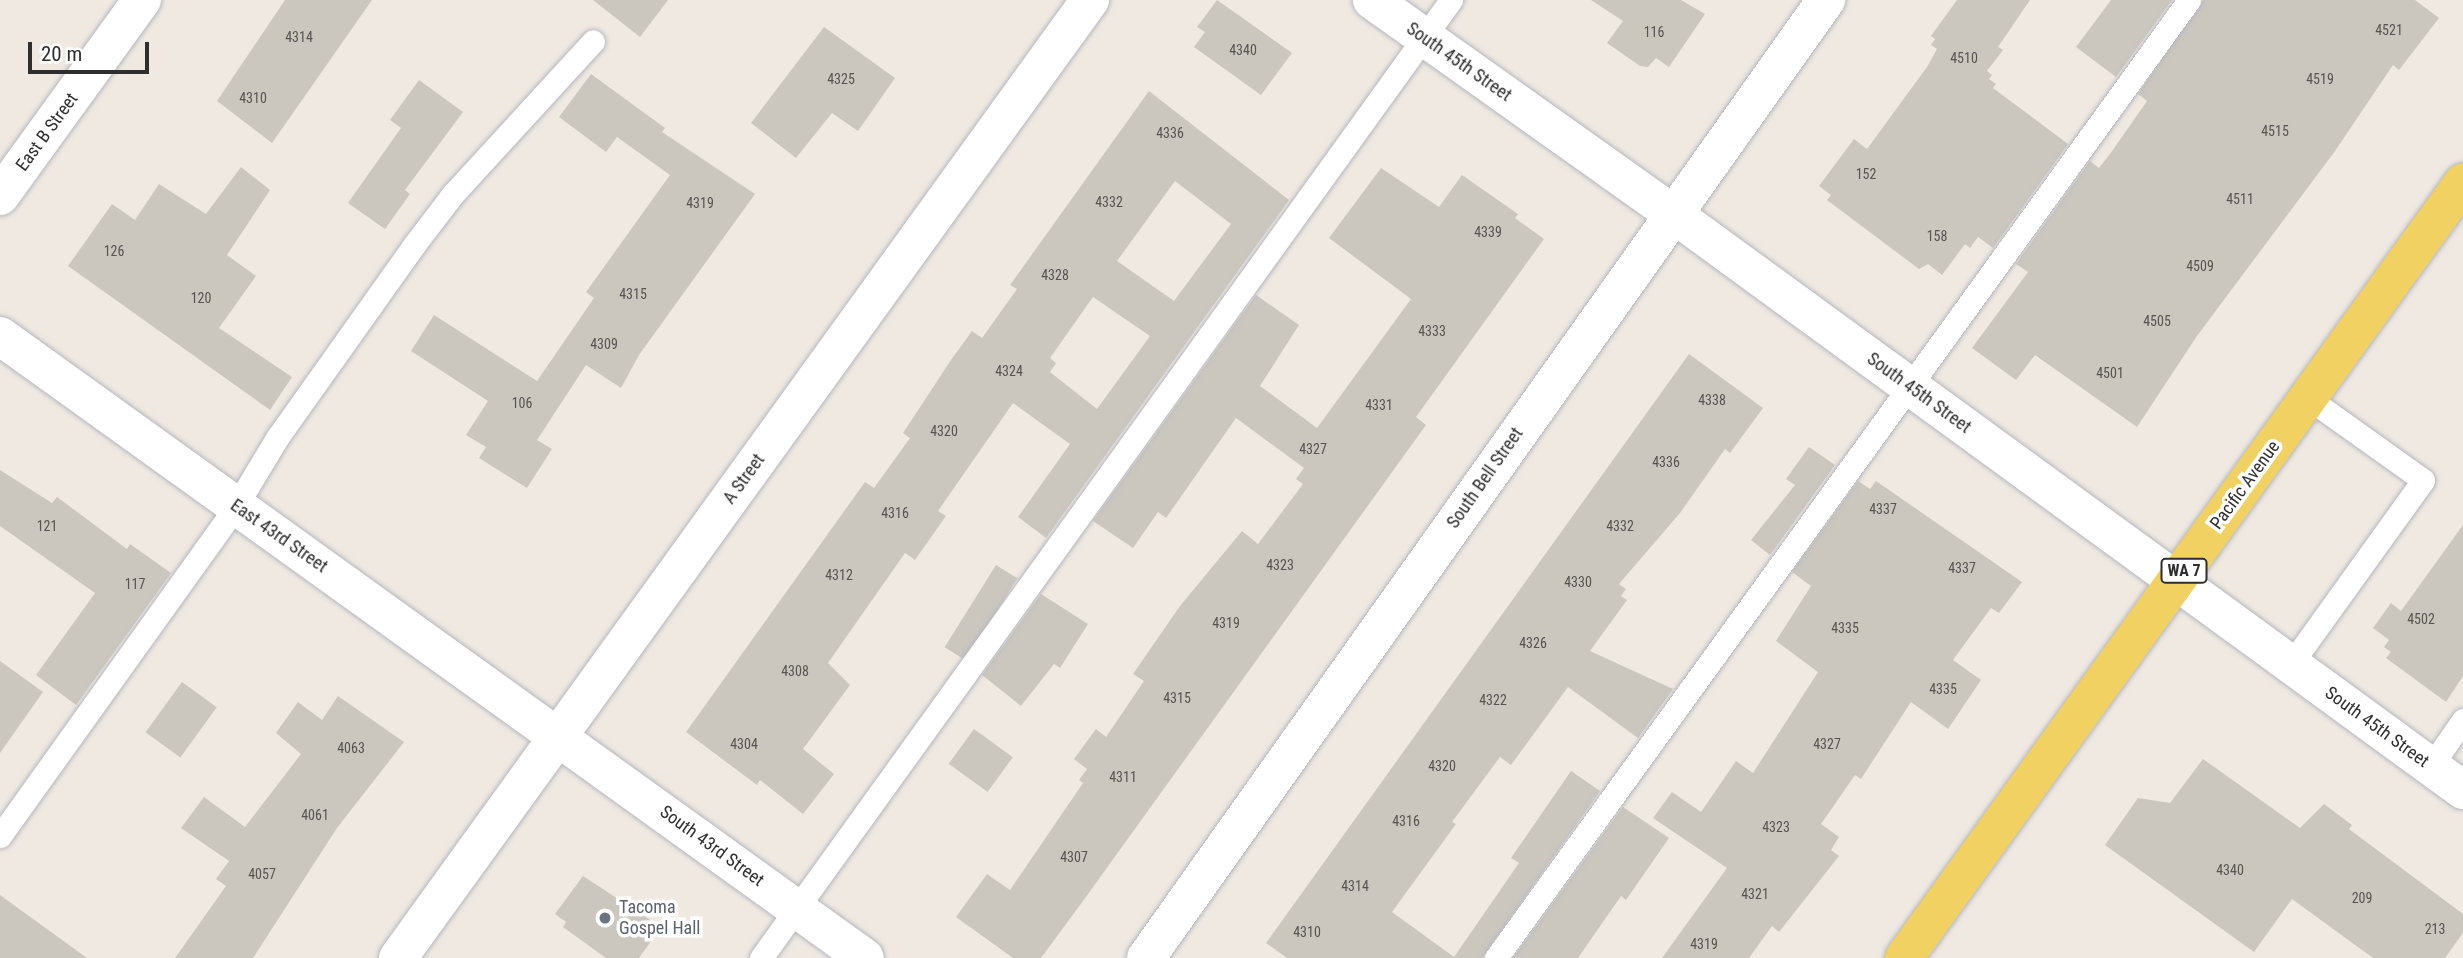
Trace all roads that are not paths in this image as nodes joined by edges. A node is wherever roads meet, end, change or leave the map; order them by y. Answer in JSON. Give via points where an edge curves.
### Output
{"nodes":[{"id":1,"x":142,"y":0,"type":"edge"},
{"id":2,"x":1090,"y":0,"type":"edge"},
{"id":3,"x":1372,"y":0,"type":"edge"},
{"id":4,"x":1451,"y":0,"type":"edge"},
{"id":5,"x":1826,"y":0,"type":"edge"},
{"id":6,"x":2189,"y":0,"type":"edge"},
{"id":7,"x":1424,"y":37,"type":"junction"},
{"id":8,"x":593,"y":41,"type":"dead end"},
{"id":9,"x":2463,"y":183,"type":"edge"},
{"id":10,"x":0,"y":196,"type":"edge"},
{"id":11,"x":1672,"y":213,"type":"junction"},
{"id":12,"x":0,"y":336,"type":"edge"},
{"id":13,"x":1911,"y":386,"type":"junction"},
{"id":14,"x":2308,"y":398,"type":"junction"},
{"id":15,"x":236,"y":506,"type":"junction"},
{"id":16,"x":2176,"y":581,"type":"junction"},
{"id":17,"x":2291,"y":664,"type":"junction"},
{"id":18,"x":2463,"y":720,"type":"edge"},
{"id":19,"x":559,"y":735,"type":"junction"},
{"id":20,"x":2431,"y":766,"type":"junction"},
{"id":21,"x":2463,"y":790,"type":"edge"},
{"id":22,"x":0,"y":836,"type":"edge"},
{"id":23,"x":797,"y":908,"type":"junction"},
{"id":24,"x":398,"y":958,"type":"edge"},
{"id":25,"x":761,"y":958,"type":"edge"},
{"id":26,"x":865,"y":958,"type":"edge"},
{"id":27,"x":1146,"y":958,"type":"edge"},
{"id":28,"x":1496,"y":958,"type":"edge"},
{"id":29,"x":1904,"y":958,"type":"edge"}],
"edges":[{"from":1,"to":10,"type":"street","name":"East B Street"},
{"from":2,"to":19,"type":"street","name":"A Street"},
{"from":3,"to":7,"type":"street","name":"South 45th Street"},
{"from":4,"to":7,"type":"lane"},
{"from":5,"to":11,"type":"street","name":"South Bell Street"},
{"from":6,"to":13,"type":"lane"},
{"from":7,"to":11,"type":"street","name":"South 45th Street"},
{"from":7,"to":23,"type":"lane"},
{"from":8,"to":15,"type":"lane","via":[[453,194],[414,244],[277,438]]},
{"from":9,"to":14,"type":"main road","name":"Pacific Avenue","number":"WA 7"},
{"from":11,"to":13,"type":"street","name":"South 45th Street"},
{"from":11,"to":27,"type":"street","name":"South Bell Street"},
{"from":12,"to":15,"type":"street","name":"East 43rd Street"},
{"from":13,"to":16,"type":"street","name":"South 45th Street"},
{"from":13,"to":28,"type":"lane"},
{"from":14,"to":16,"type":"main road","name":"Pacific Avenue","number":"WA 7"},
{"from":14,"to":17,"type":"lane","via":[[2423,480]]},
{"from":15,"to":19,"type":"street","name":"East 43rd Street"},
{"from":15,"to":22,"type":"lane"},
{"from":16,"to":17,"type":"street","name":"South 45th Street"},
{"from":16,"to":29,"type":"main road","name":"Pacific Avenue","number":"WA 7"},
{"from":17,"to":20,"type":"street","name":"South 45th Street"},
{"from":18,"to":20,"type":"lane"},
{"from":19,"to":23,"type":"street","name":"South 43rd Street"},
{"from":19,"to":24,"type":"street","name":"A Street"},
{"from":20,"to":21,"type":"street","name":"South 45th Street"},
{"from":23,"to":25,"type":"lane"},
{"from":23,"to":26,"type":"street","name":"South 43rd Street"}]}
